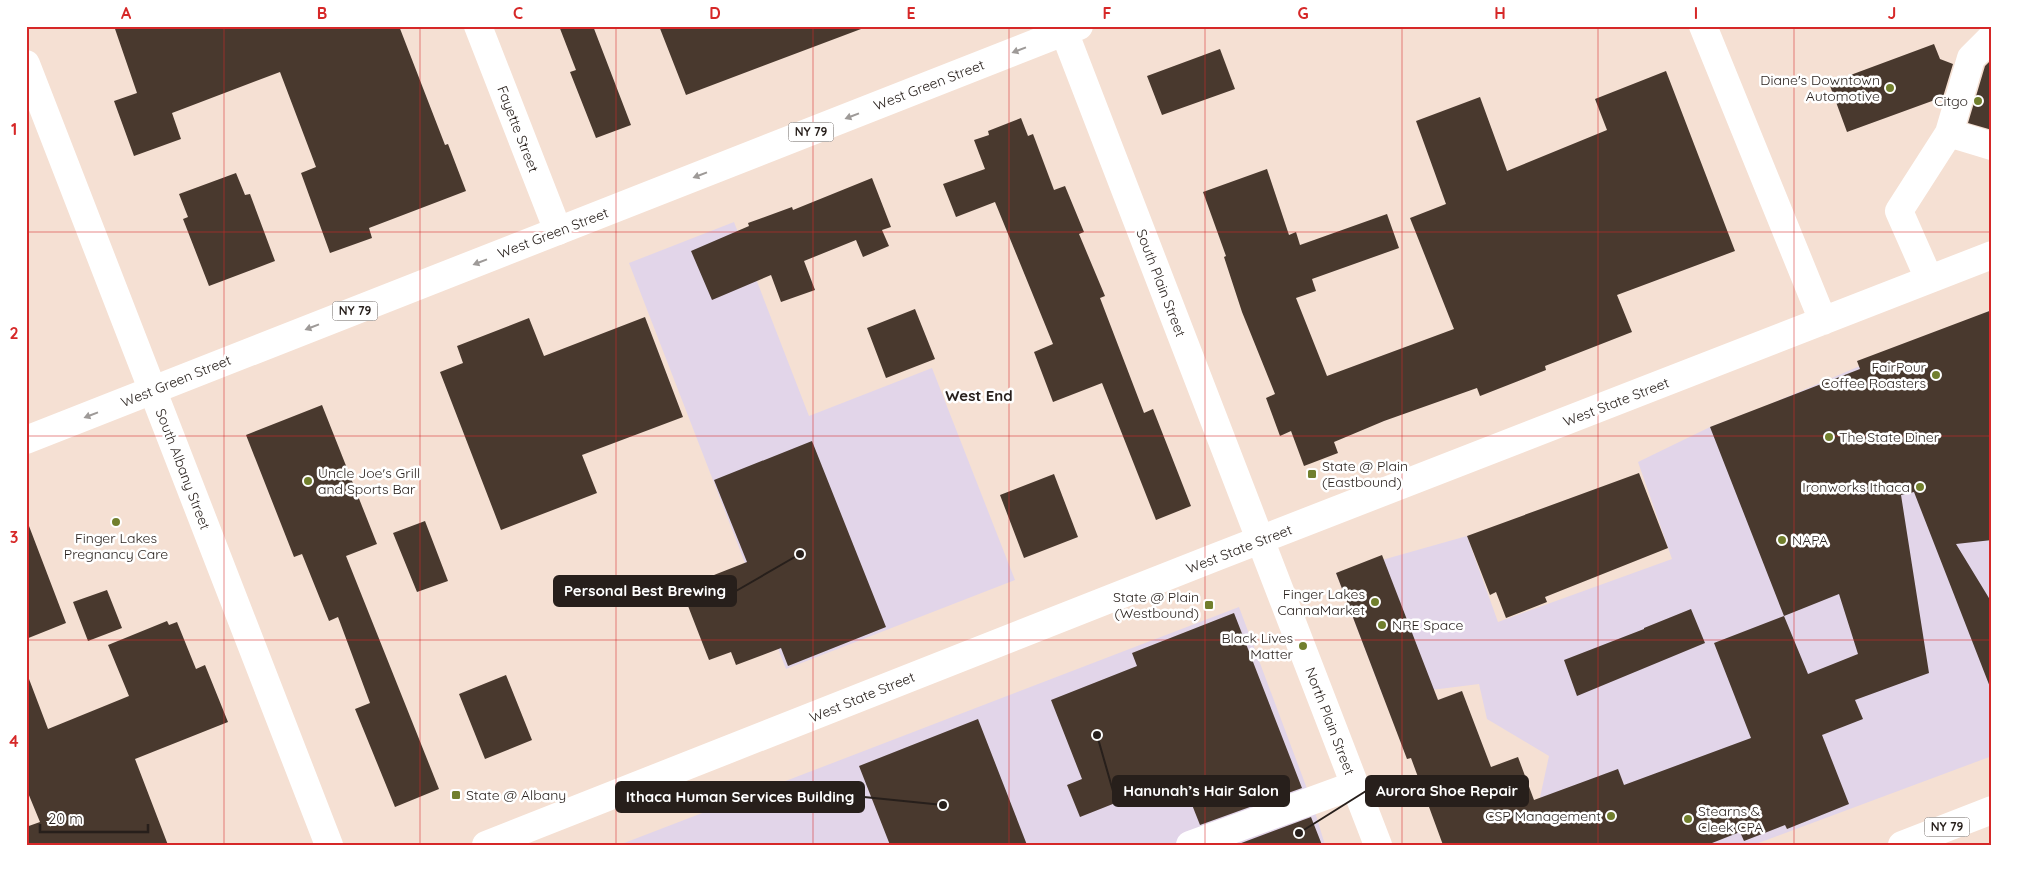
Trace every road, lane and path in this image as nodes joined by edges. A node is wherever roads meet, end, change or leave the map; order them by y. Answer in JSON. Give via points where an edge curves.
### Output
{"nodes":[{"id":1,"x":478,"y":26,"type":"edge"},
{"id":2,"x":1703,"y":26,"type":"edge"},
{"id":3,"x":1069,"y":28,"type":"edge"},
{"id":4,"x":1992,"y":37,"type":"edge"},
{"id":5,"x":1981,"y":62,"type":"edge"},
{"id":6,"x":26,"y":64,"type":"edge"},
{"id":7,"x":1949,"y":133,"type":"junction"},
{"id":8,"x":1992,"y":146,"type":"edge"},
{"id":9,"x":558,"y":231,"type":"junction"},
{"id":10,"x":1992,"y":255,"type":"edge"},
{"id":11,"x":1929,"y":280,"type":"junction"},
{"id":12,"x":1823,"y":321,"type":"junction"},
{"id":13,"x":152,"y":390,"type":"junction"},
{"id":14,"x":26,"y":440,"type":"edge"},
{"id":15,"x":1260,"y":540,"type":"junction"},
{"id":16,"x":1355,"y":785,"type":"junction"},
{"id":17,"x":1992,"y":810,"type":"edge"},
{"id":18,"x":329,"y":845,"type":"edge"},
{"id":19,"x":486,"y":845,"type":"edge"},
{"id":20,"x":1190,"y":845,"type":"edge"},
{"id":21,"x":1378,"y":845,"type":"edge"},
{"id":22,"x":1902,"y":845,"type":"edge"}],
"edges":[{"from":1,"to":9,"type":"main road","name":"Fayette Street"},
{"from":2,"to":12,"type":"main road"},
{"from":3,"to":9,"type":"main road","name":"West Green Street","number":"NY 79","one_way":true},
{"from":3,"to":15,"type":"main road","name":"South Plain Street"},
{"from":4,"to":5,"type":"main road"},
{"from":5,"to":7,"type":"main road"},
{"from":6,"to":13,"type":"main road","name":"South Albany Street"},
{"from":7,"to":8,"type":"main road"},
{"from":7,"to":11,"type":"main road","via":[[1899,211]]},
{"from":9,"to":13,"type":"main road","name":"West Green Street","number":"NY 79","one_way":true},
{"from":10,"to":11,"type":"main road","name":"West State Street"},
{"from":11,"to":12,"type":"main road","name":"West State Street"},
{"from":12,"to":15,"type":"main road","name":"West State Street"},
{"from":13,"to":14,"type":"main road","name":"West Green Street","number":"NY 79","one_way":true},
{"from":13,"to":18,"type":"main road","name":"South Albany Street"},
{"from":15,"to":16,"type":"main road","name":"North Plain Street"},
{"from":15,"to":19,"type":"main road","name":"West State Street"},
{"from":16,"to":20,"type":"main road"},
{"from":16,"to":21,"type":"main road","name":"North Plain Street"},
{"from":17,"to":22,"type":"main road","number":"NY 79"}]}
